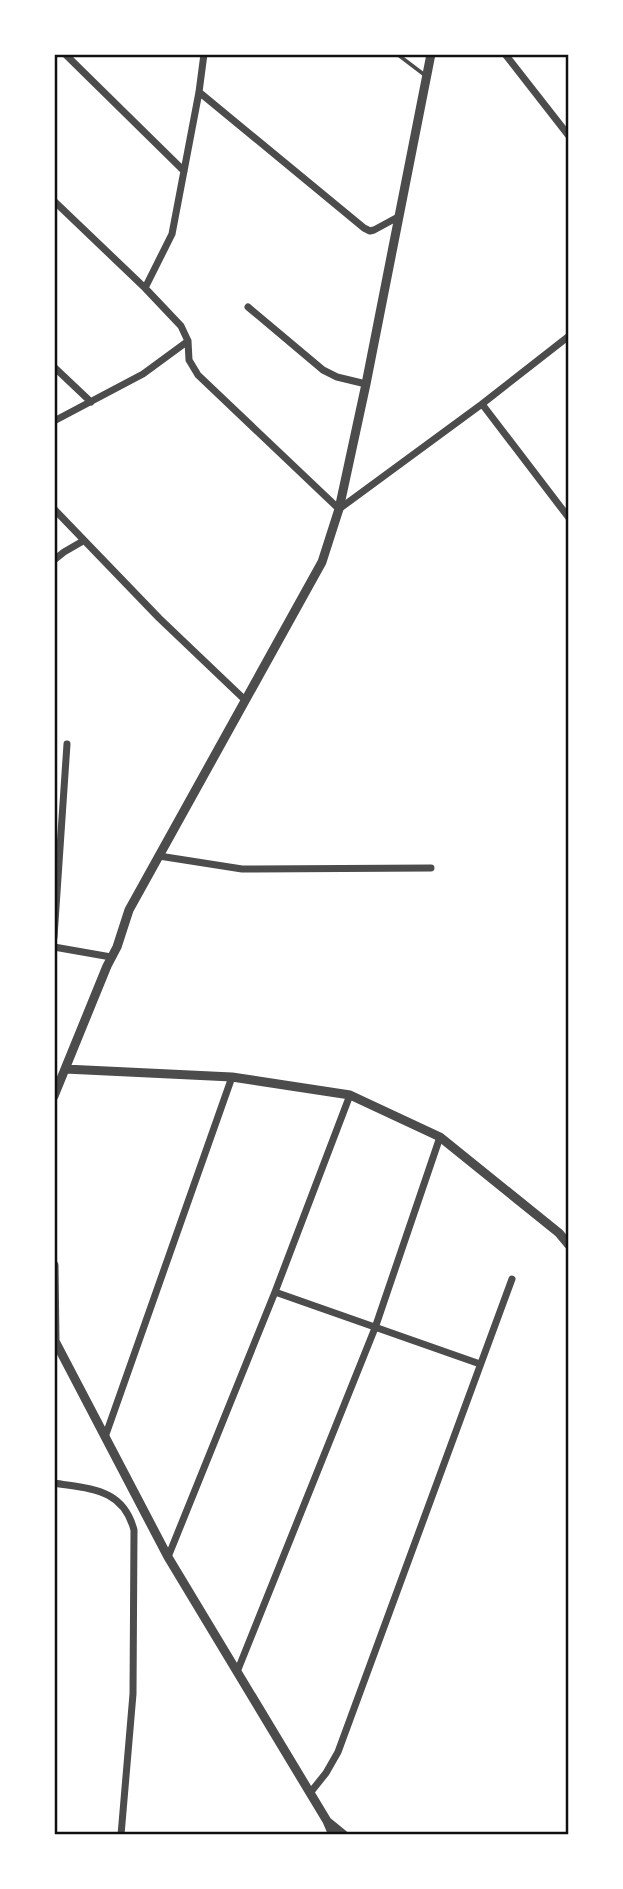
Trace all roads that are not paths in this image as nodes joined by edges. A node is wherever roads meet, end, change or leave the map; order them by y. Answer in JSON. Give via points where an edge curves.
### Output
{"nodes":[{"id":1,"x":65,"y":54,"type":"edge"},
{"id":2,"x":204,"y":54,"type":"edge"},
{"id":3,"x":397,"y":54,"type":"edge"},
{"id":4,"x":431,"y":54,"type":"edge"},
{"id":5,"x":505,"y":54,"type":"edge"},
{"id":6,"x":426,"y":77,"type":"junction"},
{"id":7,"x":199,"y":92,"type":"junction"},
{"id":8,"x":569,"y":136,"type":"edge"},
{"id":9,"x":184,"y":171,"type":"junction"},
{"id":10,"x":54,"y":201,"type":"edge"},
{"id":11,"x":398,"y":217,"type":"junction"},
{"id":12,"x":145,"y":288,"type":"junction"},
{"id":13,"x":248,"y":307,"type":"dead end"},
{"id":14,"x":569,"y":336,"type":"edge"},
{"id":15,"x":188,"y":341,"type":"junction"},
{"id":16,"x":54,"y":367,"type":"edge"},
{"id":17,"x":366,"y":384,"type":"junction"},
{"id":18,"x":91,"y":402,"type":"junction"},
{"id":19,"x":482,"y":404,"type":"junction"},
{"id":20,"x":54,"y":421,"type":"edge"},
{"id":21,"x":54,"y":509,"type":"edge"},
{"id":22,"x":339,"y":509,"type":"junction"},
{"id":23,"x":569,"y":518,"type":"edge"},
{"id":24,"x":83,"y":541,"type":"junction"},
{"id":25,"x":54,"y":560,"type":"edge"},
{"id":26,"x":245,"y":700,"type":"junction"},
{"id":27,"x":67,"y":744,"type":"dead end"},
{"id":28,"x":159,"y":856,"type":"junction"},
{"id":29,"x":431,"y":868,"type":"dead end"},
{"id":30,"x":54,"y":937,"type":"edge"},
{"id":31,"x":54,"y":947,"type":"edge"},
{"id":32,"x":111,"y":957,"type":"junction"},
{"id":33,"x":65,"y":1069,"type":"junction"},
{"id":34,"x":232,"y":1077,"type":"junction"},
{"id":35,"x":350,"y":1095,"type":"junction"},
{"id":36,"x":54,"y":1096,"type":"edge"},
{"id":37,"x":440,"y":1137,"type":"junction"},
{"id":38,"x":569,"y":1245,"type":"edge"},
{"id":39,"x":54,"y":1265,"type":"edge"},
{"id":40,"x":512,"y":1279,"type":"dead end"},
{"id":41,"x":275,"y":1292,"type":"junction"},
{"id":42,"x":54,"y":1298,"type":"edge"},
{"id":43,"x":375,"y":1328,"type":"junction"},
{"id":44,"x":480,"y":1364,"type":"junction"},
{"id":45,"x":105,"y":1437,"type":"junction"},
{"id":46,"x":54,"y":1483,"type":"edge"},
{"id":47,"x":168,"y":1558,"type":"junction"},
{"id":48,"x":237,"y":1672,"type":"junction"},
{"id":49,"x":310,"y":1793,"type":"junction"},
{"id":50,"x":327,"y":1821,"type":"junction"},
{"id":51,"x":121,"y":1835,"type":"edge"},
{"id":52,"x":333,"y":1835,"type":"edge"},
{"id":53,"x":344,"y":1835,"type":"edge"}],
"edges":[{"from":1,"to":9,"type":"street"},
{"from":2,"to":7,"type":"street"},
{"from":3,"to":6,"type":"lane"},
{"from":4,"to":6,"type":"street"},
{"from":5,"to":8,"type":"street"},
{"from":6,"to":11,"type":"street"},
{"from":7,"to":9,"type":"street"},
{"from":7,"to":11,"type":"street","via":[[364,228],[374,230]]},
{"from":9,"to":12,"type":"street","via":[[172,234]]},
{"from":10,"to":12,"type":"street"},
{"from":11,"to":17,"type":"street"},
{"from":12,"to":15,"type":"street","via":[[181,326]]},
{"from":13,"to":17,"type":"street","via":[[323,370]]},
{"from":14,"to":19,"type":"street"},
{"from":15,"to":18,"type":"street","via":[[143,374]]},
{"from":15,"to":22,"type":"street","via":[[189,360],[198,375]]},
{"from":16,"to":18,"type":"street"},
{"from":17,"to":22,"type":"street"},
{"from":18,"to":20,"type":"street"},
{"from":19,"to":22,"type":"street"},
{"from":19,"to":23,"type":"street"},
{"from":21,"to":24,"type":"street"},
{"from":22,"to":26,"type":"street","via":[[322,562]]},
{"from":24,"to":25,"type":"street"},
{"from":24,"to":26,"type":"street"},
{"from":26,"to":28,"type":"street"},
{"from":27,"to":30,"type":"street"},
{"from":28,"to":29,"type":"street","via":[[242,869]]},
{"from":28,"to":32,"type":"street","via":[[129,910]]},
{"from":31,"to":32,"type":"street"},
{"from":32,"to":33,"type":"street"},
{"from":33,"to":34,"type":"street"},
{"from":33,"to":36,"type":"street"},
{"from":34,"to":35,"type":"street"},
{"from":34,"to":45,"type":"street"},
{"from":35,"to":37,"type":"street"},
{"from":35,"to":41,"type":"street"},
{"from":37,"to":38,"type":"street"},
{"from":37,"to":43,"type":"street"},
{"from":39,"to":42,"type":"street"},
{"from":40,"to":44,"type":"street"},
{"from":41,"to":43,"type":"street"},
{"from":41,"to":47,"type":"street"},
{"from":42,"to":45,"type":"street","via":[[55,1341]]},
{"from":43,"to":44,"type":"street"},
{"from":43,"to":48,"type":"street"},
{"from":44,"to":49,"type":"street","via":[[338,1752]]},
{"from":45,"to":47,"type":"street"},
{"from":46,"to":51,"type":"street","via":[[111,1496],[123,1506],[134,1530],[133,1694]]},
{"from":47,"to":48,"type":"street"},
{"from":48,"to":49,"type":"street"},
{"from":49,"to":50,"type":"street"},
{"from":50,"to":52,"type":"street"},
{"from":50,"to":53,"type":"street"}]}
